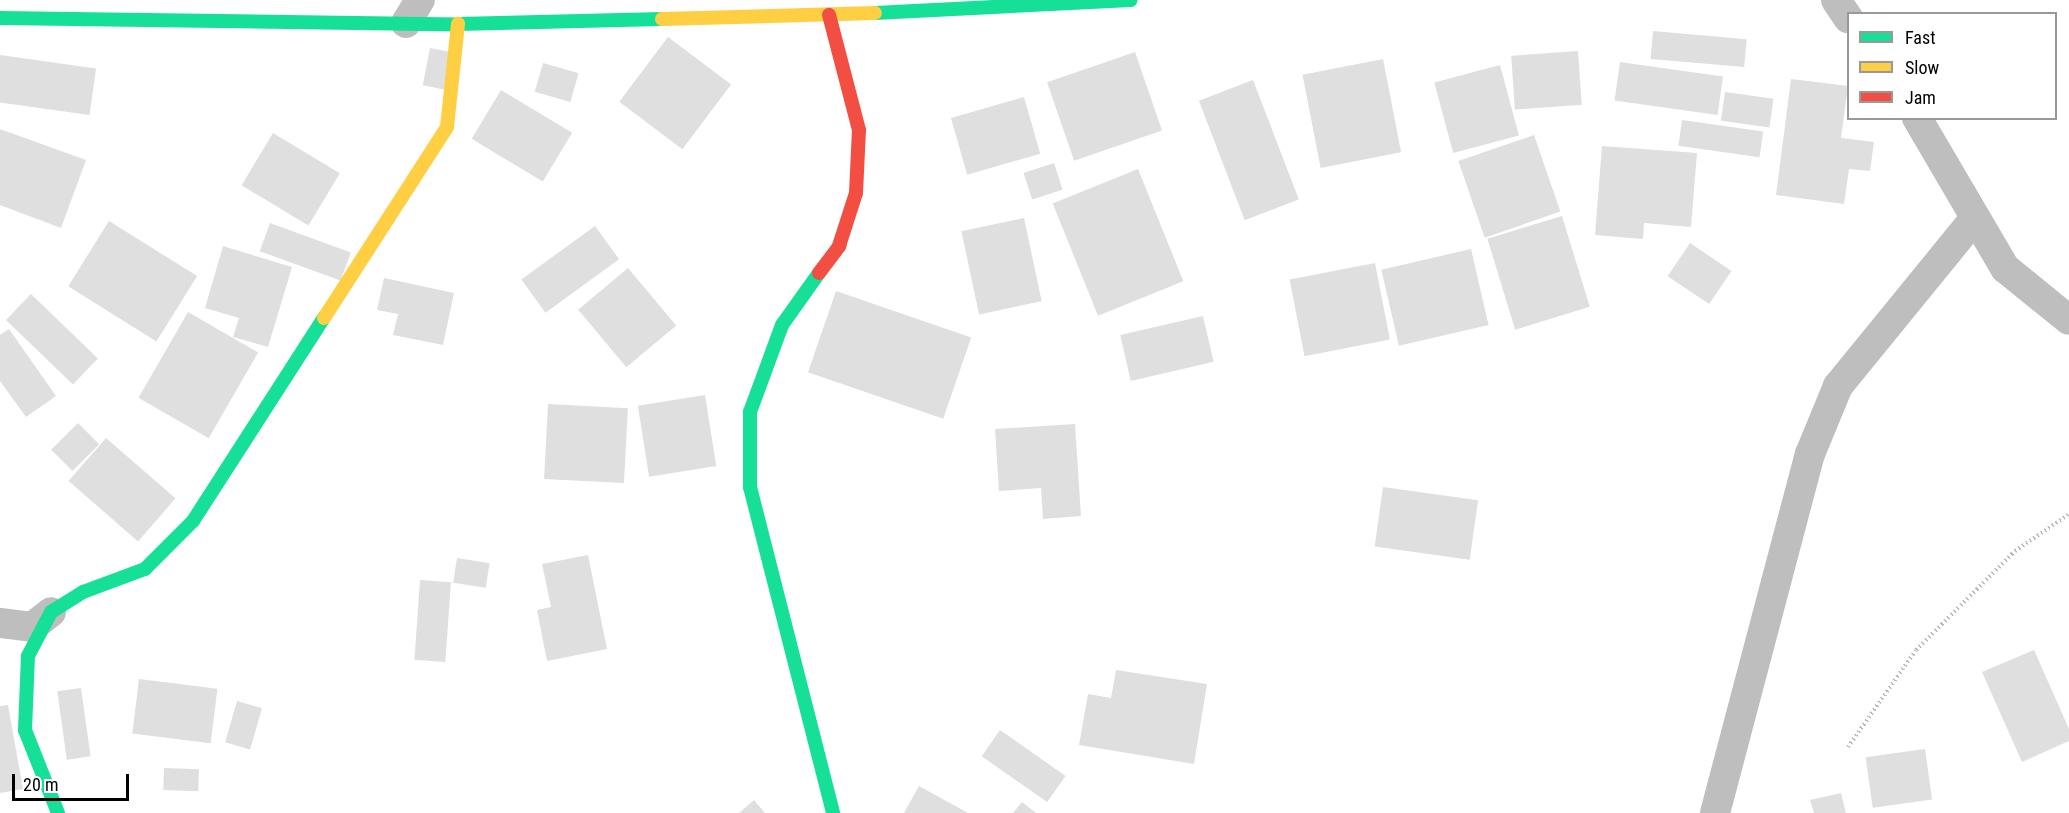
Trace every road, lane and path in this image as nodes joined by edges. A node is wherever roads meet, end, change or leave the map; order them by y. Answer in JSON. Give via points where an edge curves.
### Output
{"nodes":[{"id":1,"x":1131,"y":0,"type":"edge"},
{"id":2,"x":1836,"y":0,"type":"edge"},
{"id":3,"x":413,"y":12,"type":"edge"},
{"id":4,"x":829,"y":15,"type":"junction"},
{"id":5,"x":1847,"y":16,"type":"edge"},
{"id":6,"x":0,"y":18,"type":"edge"},
{"id":7,"x":458,"y":24,"type":"junction"},
{"id":8,"x":1918,"y":120,"type":"edge"},
{"id":9,"x":1975,"y":218,"type":"junction"},
{"id":10,"x":2069,"y":320,"type":"edge"},
{"id":11,"x":2069,"y":514,"type":"edge"},
{"id":12,"x":51,"y":612,"type":"junction"},
{"id":13,"x":0,"y":623,"type":"edge"},
{"id":14,"x":1848,"y":747,"type":"dead end"},
{"id":15,"x":58,"y":813,"type":"edge"},
{"id":16,"x":833,"y":813,"type":"edge"},
{"id":17,"x":1715,"y":813,"type":"edge"}],
"edges":[{"from":1,"to":4,"type":"street"},
{"from":2,"to":5,"type":"street"},
{"from":3,"to":6,"type":"street"},
{"from":3,"to":7,"type":"street"},
{"from":4,"to":7,"type":"street"},
{"from":4,"to":16,"type":"street","via":[[860,130],[856,193],[839,246],[782,325],[750,412],[750,487]]},
{"from":7,"to":12,"type":"street","via":[[447,127],[193,520],[144,569],[83,592]]},
{"from":8,"to":9,"type":"street"},
{"from":9,"to":10,"type":"street","via":[[2005,268]]},
{"from":9,"to":17,"type":"street","via":[[1838,386],[1810,454]]},
{"from":11,"to":14,"type":"path","via":[[2015,551],[1916,650]]},
{"from":12,"to":13,"type":"street","via":[[32,627]]},
{"from":12,"to":15,"type":"street","via":[[28,656],[25,730]]}]}
